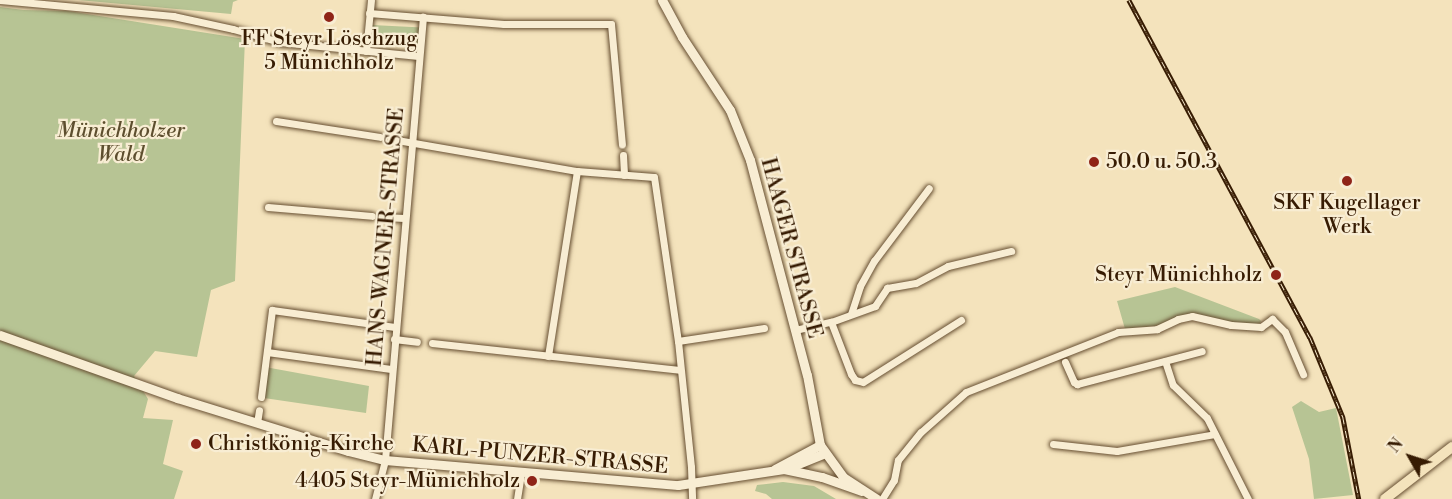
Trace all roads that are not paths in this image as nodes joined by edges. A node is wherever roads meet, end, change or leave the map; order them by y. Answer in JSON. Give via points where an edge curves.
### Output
{"nodes":[{"id":1,"x":0,"y":0,"type":"edge"},
{"id":2,"x":19,"y":0,"type":"edge"},
{"id":3,"x":371,"y":0,"type":"edge"},
{"id":4,"x":663,"y":0,"type":"edge"},
{"id":5,"x":369,"y":13,"type":"junction"},
{"id":6,"x":423,"y":17,"type":"junction"},
{"id":7,"x":366,"y":51,"type":"junction"},
{"id":8,"x":418,"y":56,"type":"junction"},
{"id":9,"x":276,"y":121,"type":"dead end"},
{"id":10,"x":380,"y":137,"type":"dead end"},
{"id":11,"x":391,"y":139,"type":"dead end"},
{"id":12,"x":412,"y":141,"type":"junction"},
{"id":13,"x":622,"y":145,"type":"dead end"},
{"id":14,"x":623,"y":155,"type":"dead end"},
{"id":15,"x":577,"y":171,"type":"junction"},
{"id":16,"x":624,"y":175,"type":"junction"},
{"id":17,"x":929,"y":188,"type":"dead end"},
{"id":18,"x":268,"y":207,"type":"dead end"},
{"id":19,"x":372,"y":216,"type":"dead end"},
{"id":20,"x":384,"y":217,"type":"dead end"},
{"id":21,"x":404,"y":218,"type":"junction"},
{"id":22,"x":1011,"y":251,"type":"dead end"},
{"id":23,"x":850,"y":314,"type":"junction"},
{"id":24,"x":960,"y":320,"type":"dead end"},
{"id":25,"x":831,"y":322,"type":"junction"},
{"id":26,"x":395,"y":327,"type":"junction"},
{"id":27,"x":764,"y":328,"type":"dead end"},
{"id":28,"x":795,"y":330,"type":"junction"},
{"id":29,"x":0,"y":335,"type":"edge"},
{"id":30,"x":394,"y":339,"type":"junction"},
{"id":31,"x":678,"y":341,"type":"junction"},
{"id":32,"x":417,"y":342,"type":"dead end"},
{"id":33,"x":432,"y":343,"type":"dead end"},
{"id":34,"x":1202,"y":351,"type":"dead end"},
{"id":35,"x":267,"y":352,"type":"junction"},
{"id":36,"x":548,"y":356,"type":"junction"},
{"id":37,"x":1165,"y":361,"type":"junction"},
{"id":38,"x":1065,"y":362,"type":"dead end"},
{"id":39,"x":391,"y":369,"type":"junction"},
{"id":40,"x":680,"y":370,"type":"junction"},
{"id":41,"x":1303,"y":374,"type":"dead end"},
{"id":42,"x":261,"y":398,"type":"dead end"},
{"id":43,"x":259,"y":410,"type":"dead end"},
{"id":44,"x":257,"y":423,"type":"junction"},
{"id":45,"x":1215,"y":434,"type":"junction"},
{"id":46,"x":1053,"y":444,"type":"dead end"},
{"id":47,"x":1452,"y":447,"type":"edge"},
{"id":48,"x":823,"y":449,"type":"junction"},
{"id":49,"x":385,"y":460,"type":"junction"},
{"id":50,"x":784,"y":469,"type":"junction"},
{"id":51,"x":773,"y":470,"type":"junction"},
{"id":52,"x":521,"y":473,"type":"junction"},
{"id":53,"x":692,"y":483,"type":"junction"},
{"id":54,"x":862,"y":491,"type":"junction"},
{"id":55,"x":375,"y":499,"type":"edge"},
{"id":56,"x":517,"y":499,"type":"edge"},
{"id":57,"x":692,"y":499,"type":"edge"},
{"id":58,"x":877,"y":499,"type":"edge"},
{"id":59,"x":882,"y":499,"type":"edge"},
{"id":60,"x":1248,"y":499,"type":"edge"},
{"id":61,"x":1385,"y":499,"type":"edge"}],
"edges":[{"from":1,"to":2,"type":"street"},
{"from":2,"to":7,"type":"street","via":[[173,16],[280,42]]},
{"from":3,"to":5,"type":"street"},
{"from":4,"to":28,"type":"street","name":"HAAGER STRASSE","via":[[739,130]]},
{"from":5,"to":6,"type":"street"},
{"from":5,"to":7,"type":"street"},
{"from":6,"to":8,"type":"street","name":"HANS-WAGNER-STRASSE"},
{"from":6,"to":13,"type":"street","via":[[504,24],[611,24]]},
{"from":7,"to":8,"type":"street"},
{"from":8,"to":12,"type":"street","name":"HANS-WAGNER-STRASSE"},
{"from":9,"to":10,"type":"street"},
{"from":11,"to":12,"type":"street"},
{"from":12,"to":15,"type":"street"},
{"from":12,"to":21,"type":"street","name":"HANS-WAGNER-STRASSE"},
{"from":14,"to":16,"type":"street"},
{"from":15,"to":16,"type":"street"},
{"from":15,"to":36,"type":"street"},
{"from":16,"to":31,"type":"street","via":[[654,177]]},
{"from":17,"to":23,"type":"street","via":[[874,261]]},
{"from":18,"to":19,"type":"street"},
{"from":20,"to":21,"type":"street"},
{"from":21,"to":26,"type":"street","name":"HANS-WAGNER-STRASSE"},
{"from":22,"to":23,"type":"street","via":[[948,266],[916,283],[887,288],[875,306]]},
{"from":23,"to":25,"type":"street"},
{"from":24,"to":25,"type":"street","via":[[863,382],[851,374]]},
{"from":25,"to":28,"type":"street"},
{"from":26,"to":30,"type":"street","name":"HANS-WAGNER-STRASSE"},
{"from":26,"to":35,"type":"street","via":[[272,310]]},
{"from":27,"to":31,"type":"street"},
{"from":28,"to":48,"type":"street","name":"HAAGER STRASSE"},
{"from":29,"to":44,"type":"street","name":"KARL-PUNZER-STRASSE"},
{"from":30,"to":32,"type":"street"},
{"from":30,"to":39,"type":"street","name":"HANS-WAGNER-STRASSE"},
{"from":31,"to":40,"type":"street"},
{"from":33,"to":36,"type":"street"},
{"from":34,"to":37,"type":"street"},
{"from":35,"to":39,"type":"street"},
{"from":35,"to":42,"type":"street"},
{"from":36,"to":40,"type":"street"},
{"from":37,"to":38,"type":"street","via":[[1077,384]]},
{"from":37,"to":45,"type":"street","via":[[1173,385],[1207,418]]},
{"from":39,"to":49,"type":"street","name":"HANS-WAGNER-STRASSE"},
{"from":40,"to":53,"type":"street"},
{"from":41,"to":59,"type":"street","via":[[1285,332],[1272,319],[1261,327],[1192,316],[1157,329],[1118,332],[966,392],[932,421],[898,460],[894,480]]},
{"from":43,"to":44,"type":"street"},
{"from":44,"to":49,"type":"street","name":"KARL-PUNZER-STRASSE"},
{"from":45,"to":46,"type":"street","via":[[1117,451]]},
{"from":45,"to":60,"type":"street"},
{"from":47,"to":61,"type":"main road"},
{"from":48,"to":50,"type":"street","name":"KARL-PUNZER-STRASSE"},
{"from":48,"to":51,"type":"street","name":"KARL-PUNZER-STRASSE"},
{"from":48,"to":54,"type":"street","name":"HAAGER STRASSE","via":[[843,477]]},
{"from":49,"to":52,"type":"street","name":"KARL-PUNZER-STRASSE"},
{"from":49,"to":55,"type":"street","name":"HANS-WAGNER-STRASSE"},
{"from":50,"to":51,"type":"street","name":"KARL-PUNZER-STRASSE"},
{"from":50,"to":54,"type":"street","name":"KARL-PUNZER-STRASSE"},
{"from":51,"to":53,"type":"street","name":"KARL-PUNZER-STRASSE"},
{"from":52,"to":53,"type":"street","name":"KARL-PUNZER-STRASSE"},
{"from":52,"to":56,"type":"street"},
{"from":53,"to":57,"type":"street"},
{"from":54,"to":58,"type":"street","name":"HAAGER STRASSE"}]}
